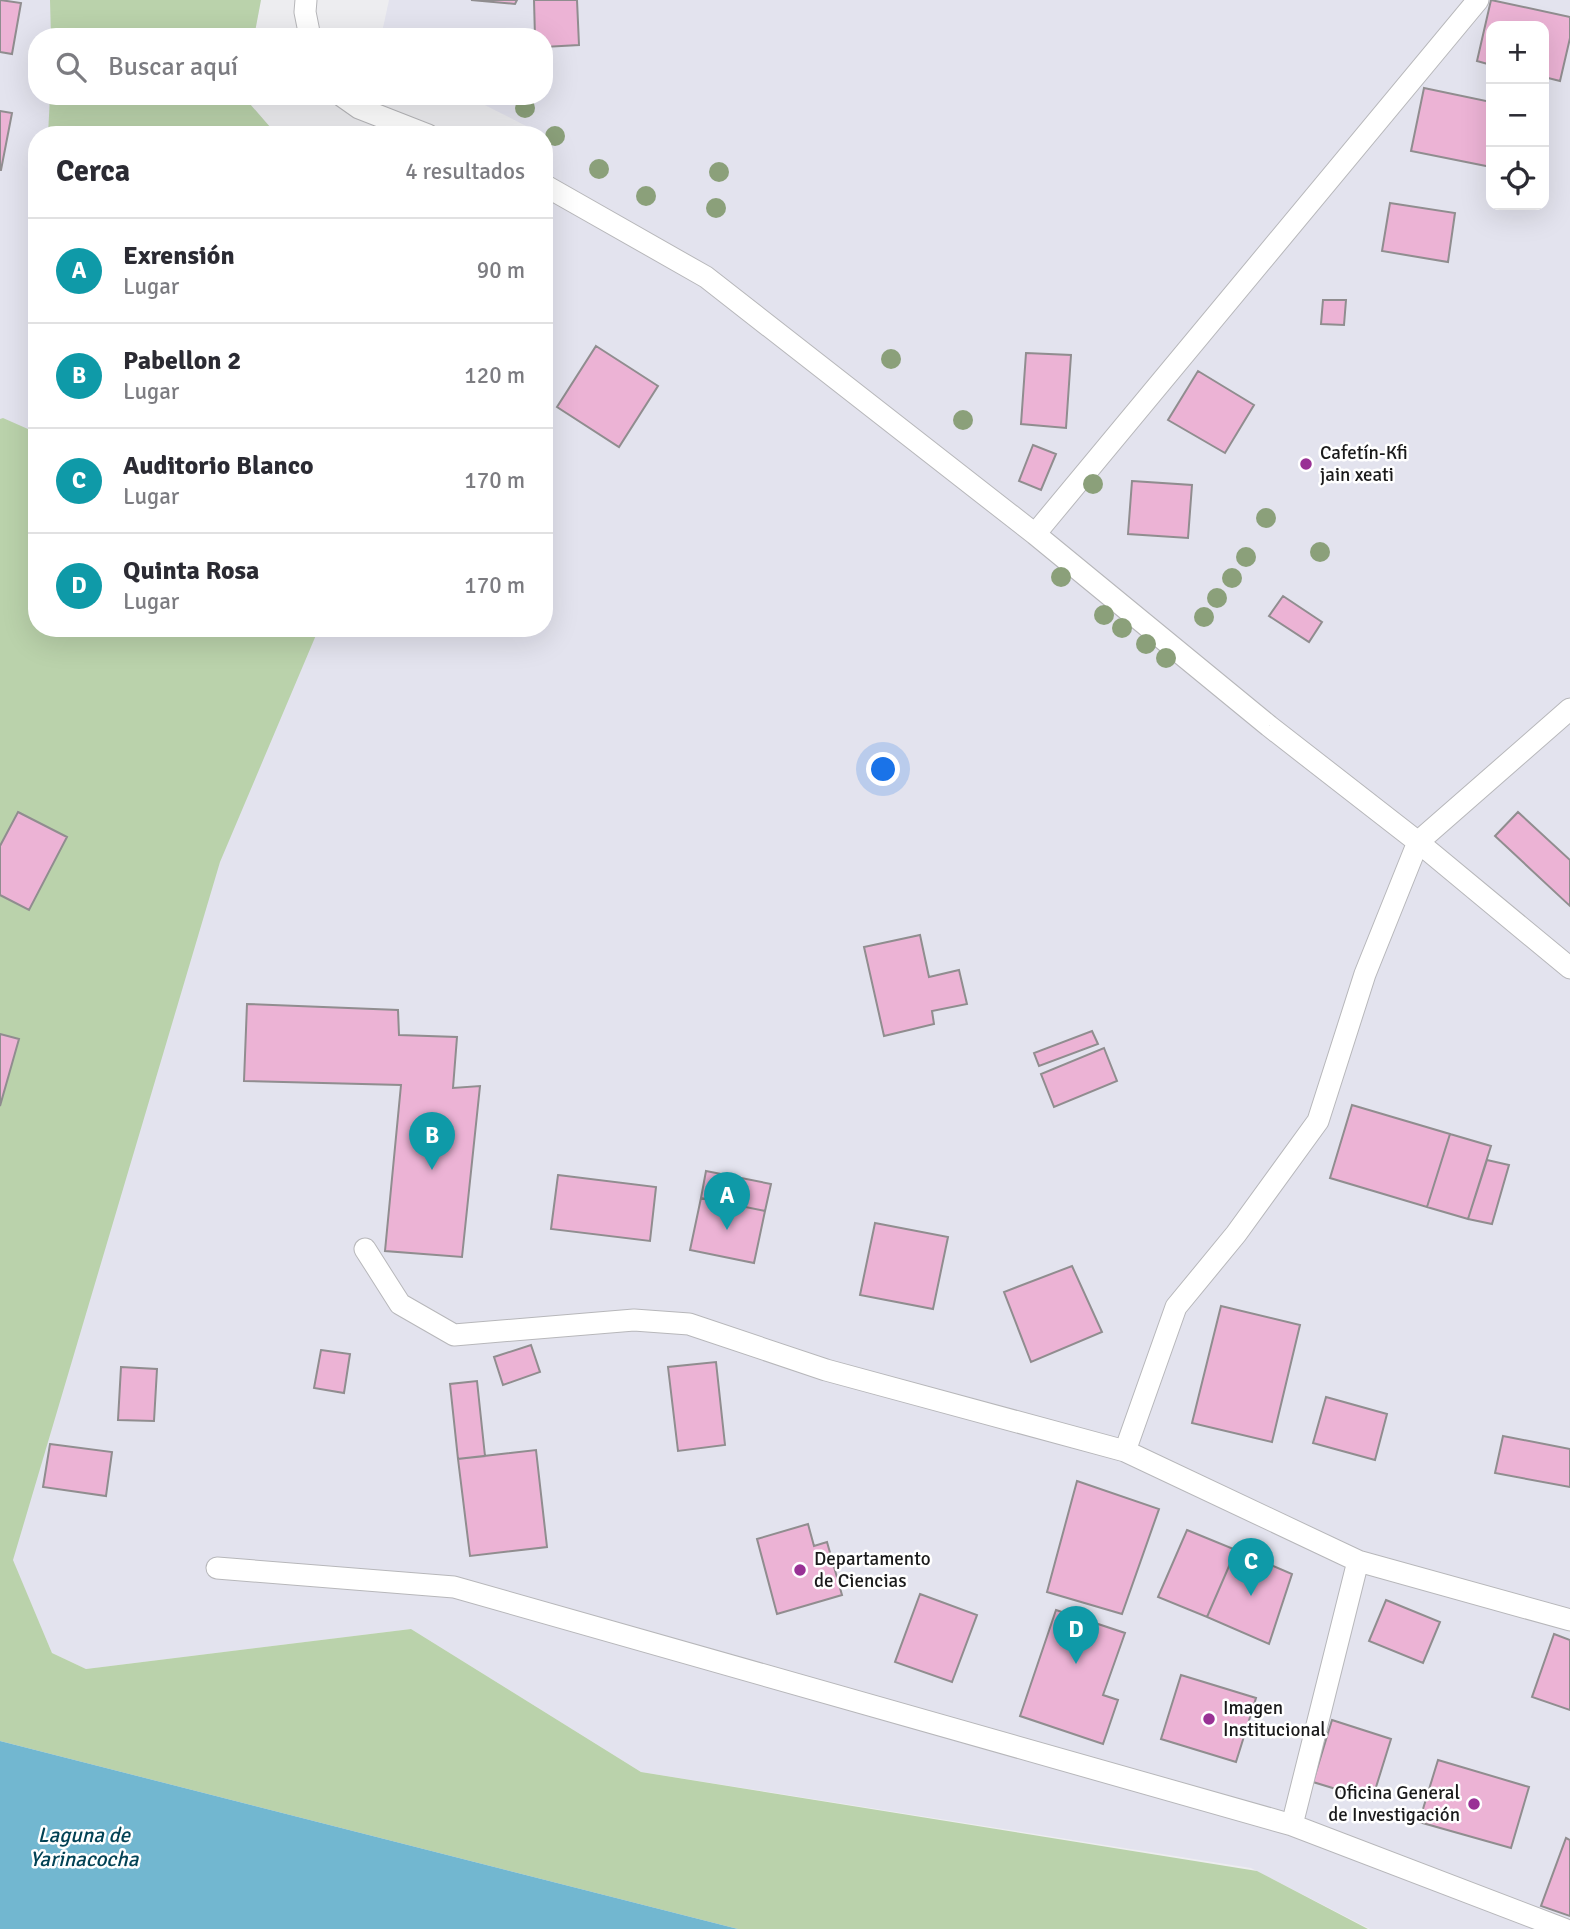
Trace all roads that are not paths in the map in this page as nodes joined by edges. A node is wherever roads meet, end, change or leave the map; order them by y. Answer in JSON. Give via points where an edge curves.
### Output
{"nodes":[{"id":1,"x":306,"y":0,"type":"edge"},
{"id":2,"x":1478,"y":0,"type":"edge"},
{"id":3,"x":308,"y":28,"type":"edge"},
{"id":4,"x":355,"y":105,"type":"edge"},
{"id":5,"x":405,"y":126,"type":"edge"},
{"id":6,"x":553,"y":190,"type":"edge"},
{"id":7,"x":1035,"y":534,"type":"junction"},
{"id":8,"x":1570,"y":709,"type":"edge"},
{"id":9,"x":1418,"y":842,"type":"junction"},
{"id":10,"x":1570,"y":968,"type":"edge"},
{"id":11,"x":365,"y":1249,"type":"dead end"},
{"id":12,"x":1125,"y":1451,"type":"junction"},
{"id":13,"x":1359,"y":1560,"type":"junction"},
{"id":14,"x":217,"y":1569,"type":"dead end"},
{"id":15,"x":1570,"y":1620,"type":"edge"},
{"id":16,"x":1292,"y":1825,"type":"junction"},
{"id":17,"x":1564,"y":1929,"type":"edge"}],
"edges":[{"from":1,"to":3,"type":"lane"},
{"from":2,"to":7,"type":"lane"},
{"from":4,"to":5,"type":"lane"},
{"from":6,"to":7,"type":"lane","via":[[706,277]]},
{"from":7,"to":9,"type":"lane"},
{"from":8,"to":9,"type":"lane"},
{"from":9,"to":10,"type":"lane"},
{"from":9,"to":12,"type":"lane","via":[[1365,974],[1318,1121],[1176,1307]]},
{"from":11,"to":12,"type":"lane","via":[[400,1304],[454,1335],[634,1320],[689,1324],[826,1370]]},
{"from":12,"to":13,"type":"lane"},
{"from":13,"to":15,"type":"lane"},
{"from":13,"to":16,"type":"lane"},
{"from":14,"to":16,"type":"lane","via":[[454,1587]]},
{"from":16,"to":17,"type":"lane"}]}
